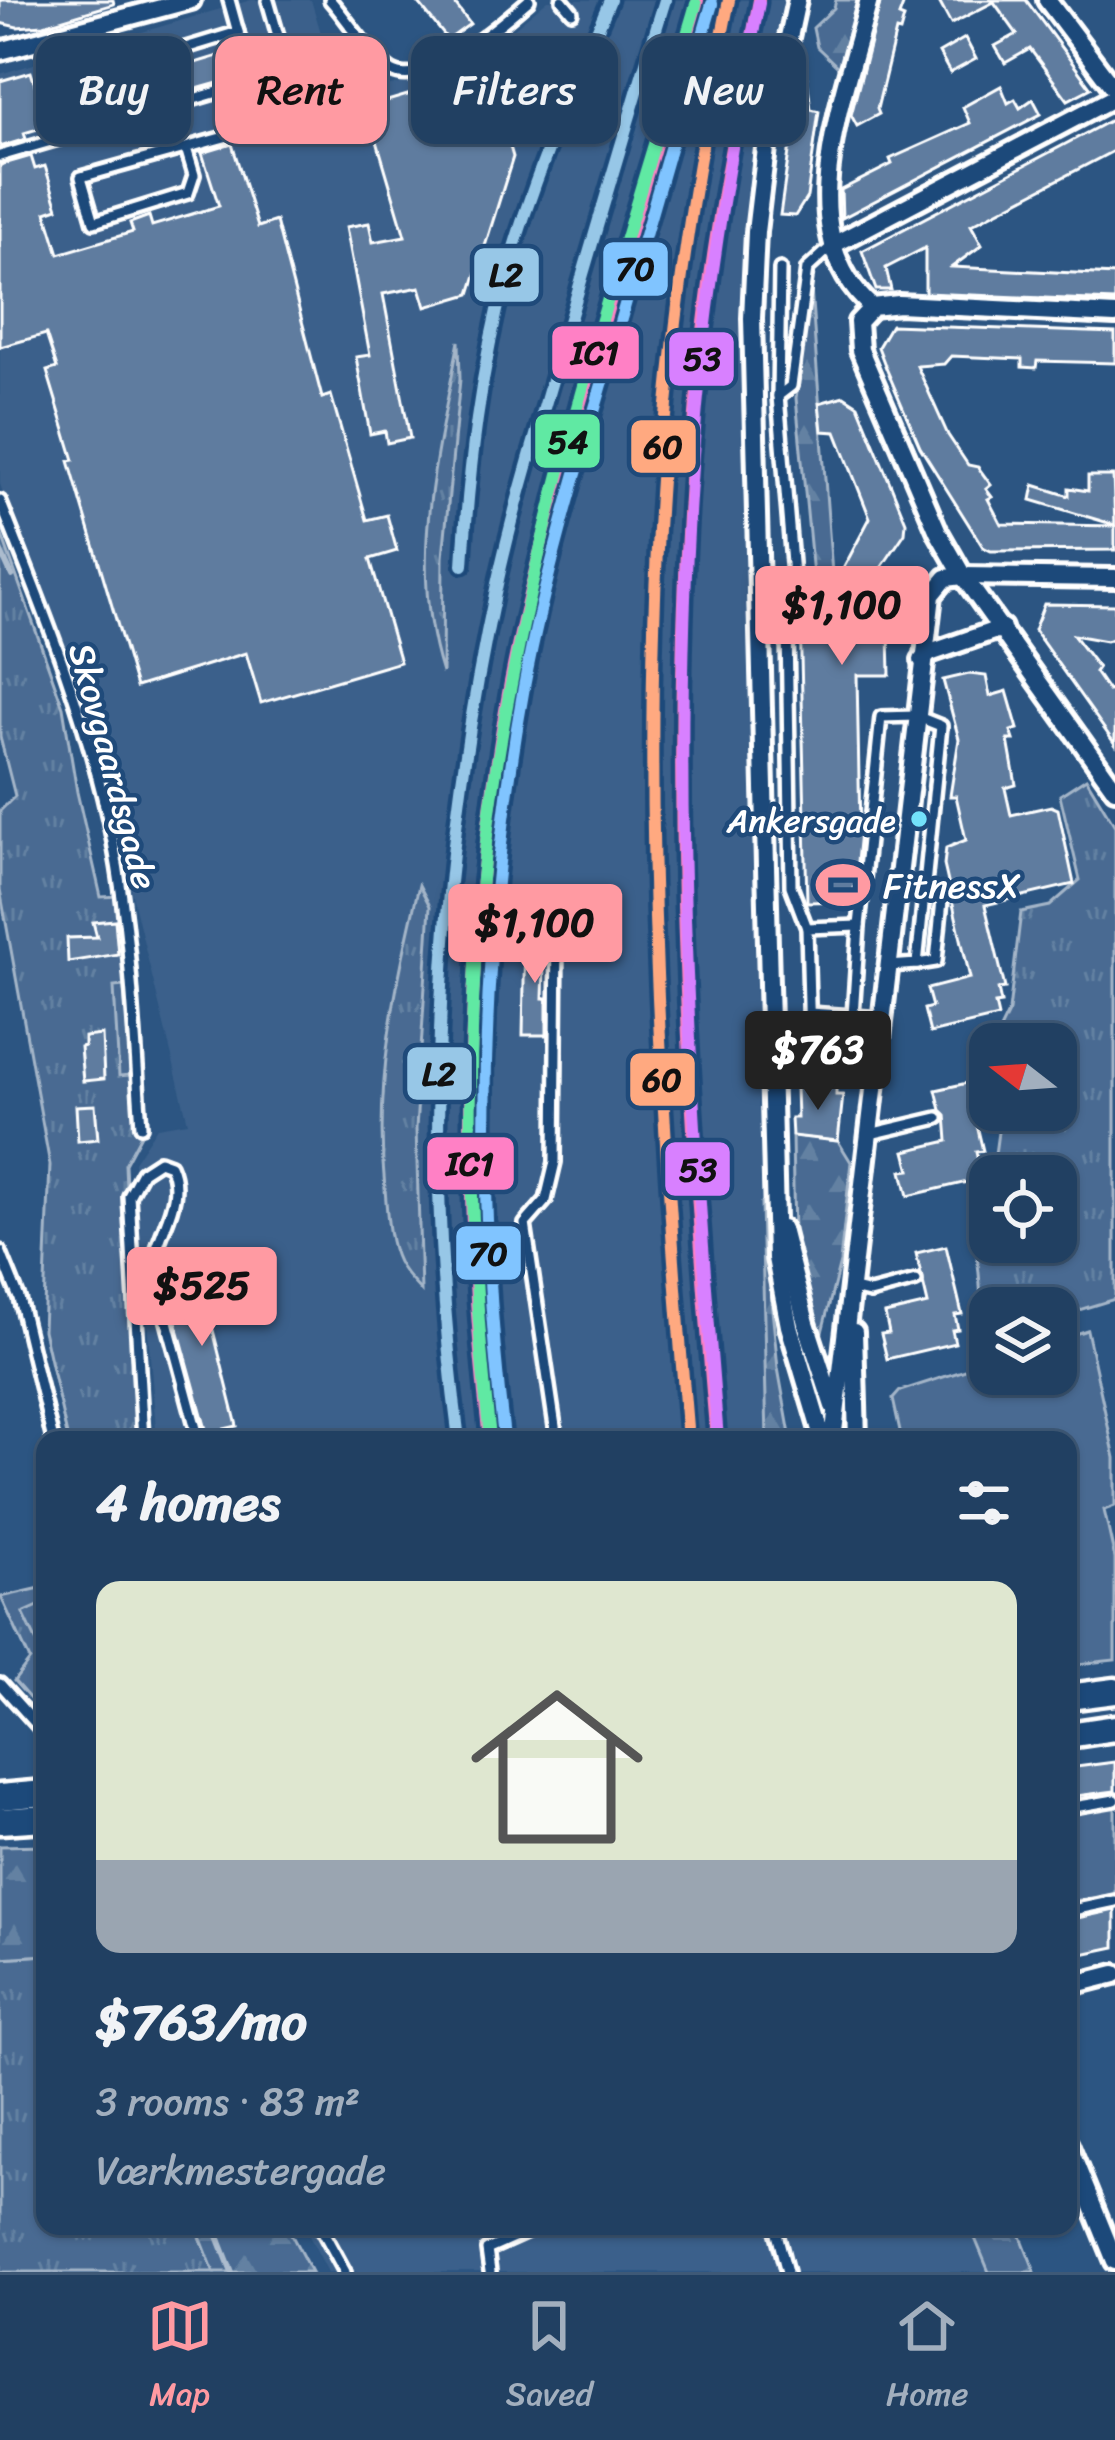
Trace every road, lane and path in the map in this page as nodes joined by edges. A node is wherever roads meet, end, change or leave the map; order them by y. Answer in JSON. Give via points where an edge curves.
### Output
{"nodes":[{"id":1,"x":191,"y":0,"type":"edge"},
{"id":2,"x":229,"y":0,"type":"edge"},
{"id":3,"x":330,"y":0,"type":"edge"},
{"id":4,"x":529,"y":0,"type":"edge"},
{"id":5,"x":562,"y":0,"type":"edge"},
{"id":6,"x":797,"y":0,"type":"edge"},
{"id":7,"x":869,"y":0,"type":"edge"},
{"id":8,"x":1047,"y":0,"type":"edge"},
{"id":9,"x":268,"y":1,"type":"edge"},
{"id":10,"x":572,"y":12,"type":"dead end"},
{"id":11,"x":238,"y":32,"type":"junction"},
{"id":12,"x":239,"y":36,"type":"edge"},
{"id":13,"x":278,"y":36,"type":"edge"},
{"id":14,"x":191,"y":46,"type":"edge"},
{"id":15,"x":0,"y":52,"type":"edge"},
{"id":16,"x":1115,"y":94,"type":"edge"},
{"id":17,"x":215,"y":140,"type":"edge"},
{"id":18,"x":41,"y":144,"type":"edge"},
{"id":19,"x":186,"y":148,"type":"junction"},
{"id":20,"x":0,"y":156,"type":"edge"},
{"id":21,"x":833,"y":245,"type":"junction"},
{"id":22,"x":780,"y":268,"type":"dead end"},
{"id":23,"x":872,"y":307,"type":"junction"},
{"id":24,"x":1115,"y":315,"type":"edge"},
{"id":25,"x":778,"y":396,"type":"junction"},
{"id":26,"x":0,"y":501,"type":"edge"},
{"id":27,"x":794,"y":575,"type":"dead end"},
{"id":28,"x":963,"y":576,"type":"junction"},
{"id":29,"x":1115,"y":578,"type":"edge"},
{"id":30,"x":787,"y":627,"type":"dead end"},
{"id":31,"x":1002,"y":628,"type":"junction"},
{"id":32,"x":922,"y":660,"type":"junction"},
{"id":33,"x":916,"y":716,"type":"junction"},
{"id":34,"x":1115,"y":789,"type":"edge"},
{"id":35,"x":942,"y":900,"type":"dead end"},
{"id":36,"x":528,"y":918,"type":"dead end"},
{"id":37,"x":859,"y":926,"type":"junction"},
{"id":38,"x":807,"y":928,"type":"junction"},
{"id":39,"x":917,"y":964,"type":"junction"},
{"id":40,"x":889,"y":966,"type":"junction"},
{"id":41,"x":809,"y":1013,"type":"junction"},
{"id":42,"x":853,"y":1016,"type":"junction"},
{"id":43,"x":883,"y":1018,"type":"junction"},
{"id":44,"x":811,"y":1079,"type":"dead end"},
{"id":45,"x":938,"y":1118,"type":"dead end"},
{"id":46,"x":141,"y":1126,"type":"dead end"},
{"id":47,"x":870,"y":1134,"type":"junction"},
{"id":48,"x":777,"y":1211,"type":"junction"},
{"id":49,"x":0,"y":1251,"type":"edge"},
{"id":50,"x":916,"y":1282,"type":"dead end"},
{"id":51,"x":853,"y":1289,"type":"junction"},
{"id":52,"x":836,"y":1415,"type":"junction"},
{"id":53,"x":51,"y":1431,"type":"edge"},
{"id":54,"x":142,"y":1431,"type":"edge"},
{"id":55,"x":197,"y":1431,"type":"edge"},
{"id":56,"x":556,"y":1431,"type":"edge"},
{"id":57,"x":820,"y":1431,"type":"edge"},
{"id":58,"x":834,"y":1431,"type":"edge"},
{"id":59,"x":842,"y":1431,"type":"edge"},
{"id":60,"x":857,"y":1431,"type":"edge"},
{"id":61,"x":0,"y":1684,"type":"edge"},
{"id":62,"x":1115,"y":1691,"type":"edge"},
{"id":63,"x":1077,"y":1696,"type":"edge"},
{"id":64,"x":36,"y":1724,"type":"edge"},
{"id":65,"x":1115,"y":1727,"type":"edge"},
{"id":66,"x":1077,"y":1733,"type":"edge"},
{"id":67,"x":36,"y":1794,"type":"edge"},
{"id":68,"x":0,"y":1797,"type":"edge"},
{"id":69,"x":1115,"y":1800,"type":"edge"},
{"id":70,"x":1077,"y":1806,"type":"edge"},
{"id":71,"x":36,"y":1819,"type":"edge"},
{"id":72,"x":0,"y":1821,"type":"edge"},
{"id":73,"x":1115,"y":1901,"type":"edge"},
{"id":74,"x":1077,"y":1909,"type":"edge"},
{"id":75,"x":1115,"y":1974,"type":"edge"},
{"id":76,"x":1077,"y":1984,"type":"edge"},
{"id":77,"x":1077,"y":2163,"type":"edge"},
{"id":78,"x":1108,"y":2222,"type":"edge"},
{"id":79,"x":325,"y":2235,"type":"edge"},
{"id":80,"x":520,"y":2235,"type":"edge"},
{"id":81,"x":777,"y":2235,"type":"edge"},
{"id":82,"x":1115,"y":2261,"type":"edge"},
{"id":83,"x":345,"y":2272,"type":"edge"},
{"id":84,"x":490,"y":2272,"type":"edge"},
{"id":85,"x":787,"y":2272,"type":"edge"}],
"edges":[{"from":1,"to":15,"type":"street"},
{"from":2,"to":11,"type":"lane"},
{"from":3,"to":4,"type":"lane","via":[[390,70],[405,76],[439,65]]},
{"from":5,"to":10,"type":"lane"},
{"from":6,"to":48,"type":"street","via":[[767,140],[752,318]]},
{"from":7,"to":21,"type":"street","via":[[833,145],[825,205]]},
{"from":8,"to":16,"type":"street"},
{"from":9,"to":13,"type":"lane"},
{"from":11,"to":12,"type":"lane"},
{"from":11,"to":14,"type":"lane"},
{"from":16,"to":21,"type":"street"},
{"from":17,"to":19,"type":"lane"},
{"from":18,"to":20,"type":"lane"},
{"from":19,"to":19,"type":"lane","via":[[194,175],[188,194],[94,222],[82,177]]},
{"from":21,"to":23,"type":"street","via":[[853,290]]},
{"from":21,"to":25,"type":"lane","via":[[808,268],[791,386]]},
{"from":22,"to":25,"type":"lane"},
{"from":23,"to":24,"type":"street"},
{"from":23,"to":28,"type":"street","via":[[858,322],[860,350]]},
{"from":25,"to":27,"type":"lane"},
{"from":26,"to":46,"type":"lane","name":"Skovgaardsgade","via":[[65,670],[112,835]]},
{"from":28,"to":29,"type":"street"},
{"from":28,"to":31,"type":"street"},
{"from":28,"to":32,"type":"street","via":[[946,578],[932,595]]},
{"from":30,"to":38,"type":"lane","via":[[791,886]]},
{"from":31,"to":32,"type":"street"},
{"from":31,"to":34,"type":"street"},
{"from":32,"to":33,"type":"street"},
{"from":33,"to":37,"type":"lane","via":[[881,717]]},
{"from":33,"to":39,"type":"lane","via":[[941,726]]},
{"from":33,"to":40,"type":"street"},
{"from":35,"to":39,"type":"lane","via":[[936,962]]},
{"from":36,"to":56,"type":"lane","via":[[548,918],[557,932],[555,1162],[546,1200],[525,1224]]},
{"from":37,"to":38,"type":"lane"},
{"from":37,"to":42,"type":"lane"},
{"from":38,"to":41,"type":"lane"},
{"from":39,"to":40,"type":"lane"},
{"from":40,"to":43,"type":"street"},
{"from":41,"to":42,"type":"lane"},
{"from":41,"to":44,"type":"lane"},
{"from":42,"to":43,"type":"lane"},
{"from":43,"to":47,"type":"street"},
{"from":45,"to":47,"type":"lane"},
{"from":47,"to":51,"type":"street"},
{"from":48,"to":52,"type":"street"},
{"from":48,"to":57,"type":"street","via":[[782,1294]]},
{"from":49,"to":53,"type":"lane"},
{"from":50,"to":51,"type":"lane"},
{"from":51,"to":52,"type":"street"},
{"from":51,"to":60,"type":"street"},
{"from":52,"to":58,"type":"street"},
{"from":52,"to":59,"type":"street"},
{"from":54,"to":55,"type":"lane","via":[[129,1196],[159,1161],[178,1182],[153,1270]]},
{"from":61,"to":64,"type":"lane"},
{"from":62,"to":63,"type":"main road"},
{"from":65,"to":66,"type":"main road"},
{"from":67,"to":68,"type":"main road"},
{"from":69,"to":70,"type":"lane"},
{"from":71,"to":72,"type":"main road"},
{"from":73,"to":74,"type":"lane"},
{"from":75,"to":76,"type":"street"},
{"from":77,"to":78,"type":"street"},
{"from":78,"to":82,"type":"street"},
{"from":79,"to":83,"type":"lane"},
{"from":80,"to":84,"type":"lane","via":[[487,2250]]},
{"from":81,"to":85,"type":"lane"}]}
